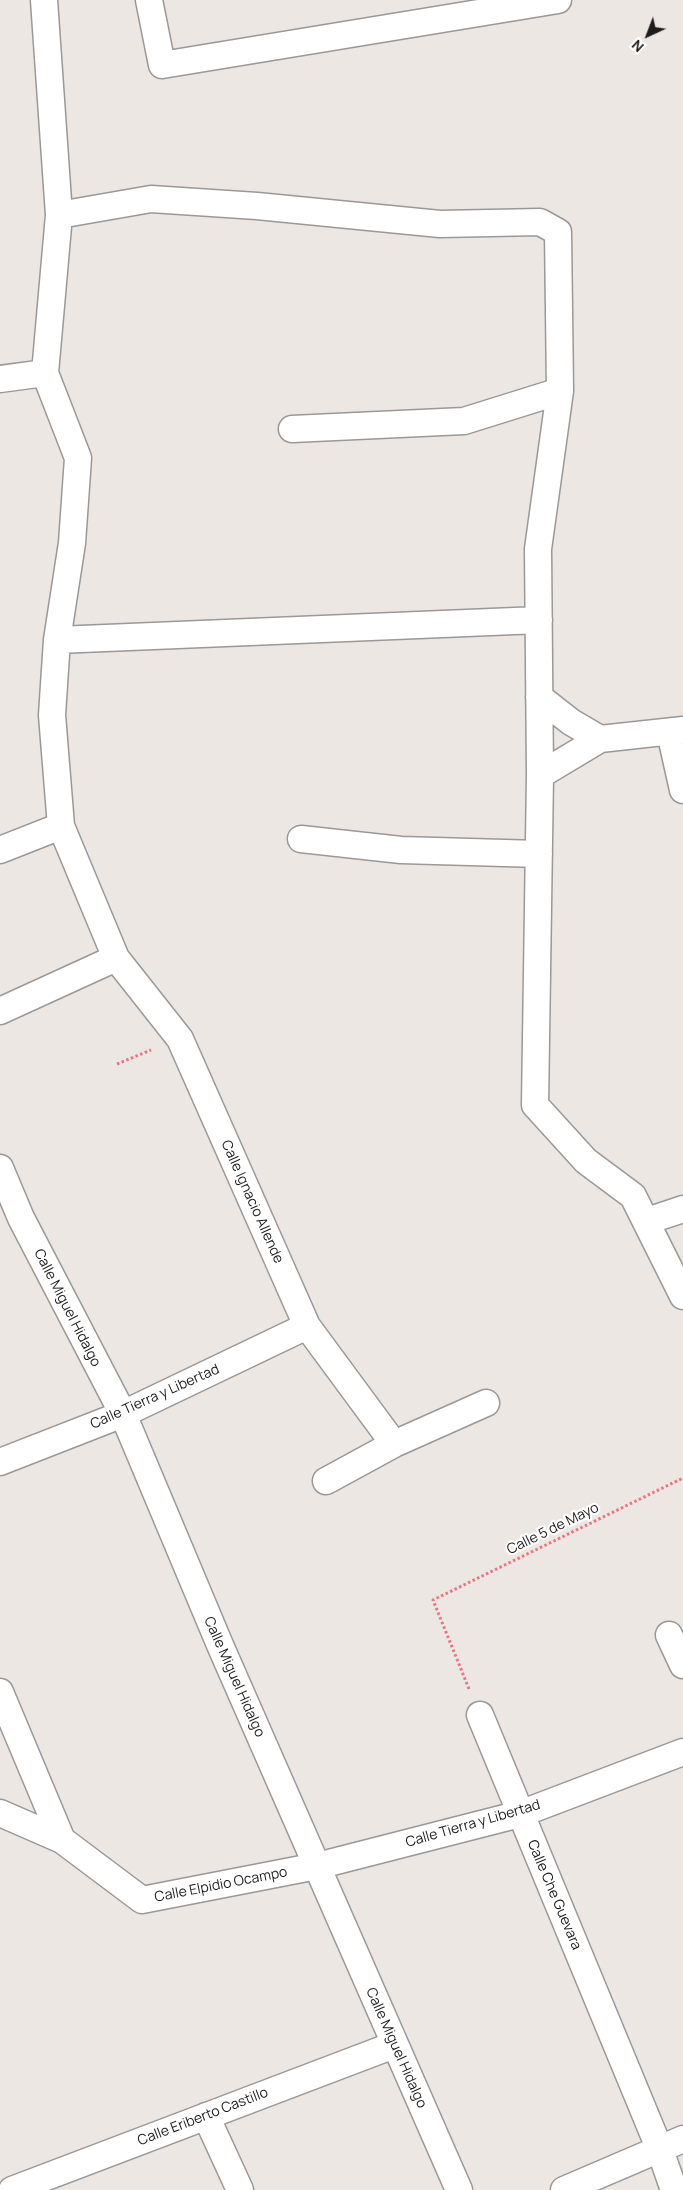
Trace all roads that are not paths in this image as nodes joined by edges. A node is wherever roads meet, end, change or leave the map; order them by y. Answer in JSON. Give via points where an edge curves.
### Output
{"nodes":[{"id":1,"x":44,"y":0,"type":"edge"},
{"id":2,"x":149,"y":0,"type":"edge"},
{"id":3,"x":558,"y":0,"type":"edge"},
{"id":4,"x":59,"y":215,"type":"junction"},
{"id":5,"x":45,"y":373,"type":"junction"},
{"id":6,"x":0,"y":379,"type":"edge"},
{"id":7,"x":560,"y":391,"type":"junction"},
{"id":8,"x":292,"y":429,"type":"dead end"},
{"id":9,"x":539,"y":620,"type":"junction"},
{"id":10,"x":56,"y":640,"type":"junction"},
{"id":11,"x":539,"y":697,"type":"junction"},
{"id":12,"x":676,"y":731,"type":"edge"},
{"id":13,"x":600,"y":740,"type":"junction"},
{"id":14,"x":540,"y":775,"type":"junction"},
{"id":15,"x":683,"y":790,"type":"edge"},
{"id":16,"x":61,"y":826,"type":"junction"},
{"id":17,"x":301,"y":839,"type":"dead end"},
{"id":18,"x":0,"y":850,"type":"edge"},
{"id":19,"x":539,"y":854,"type":"junction"},
{"id":20,"x":116,"y":958,"type":"junction"},
{"id":21,"x":0,"y":1011,"type":"edge"},
{"id":22,"x":0,"y":1168,"type":"edge"},
{"id":23,"x":683,"y":1209,"type":"edge"},
{"id":24,"x":647,"y":1221,"type":"junction"},
{"id":25,"x":683,"y":1296,"type":"edge"},
{"id":26,"x":307,"y":1326,"type":"junction"},
{"id":27,"x":486,"y":1403,"type":"dead end"},
{"id":28,"x":122,"y":1414,"type":"junction"},
{"id":29,"x":394,"y":1444,"type":"junction"},
{"id":30,"x":0,"y":1462,"type":"edge"},
{"id":31,"x":326,"y":1481,"type":"dead end"},
{"id":32,"x":669,"y":1635,"type":"dead end"},
{"id":33,"x":683,"y":1665,"type":"edge"},
{"id":34,"x":0,"y":1692,"type":"edge"},
{"id":35,"x":480,"y":1715,"type":"road end"},
{"id":36,"x":683,"y":1752,"type":"edge"},
{"id":37,"x":0,"y":1813,"type":"edge"},
{"id":38,"x":520,"y":1814,"type":"junction"},
{"id":39,"x":62,"y":1840,"type":"junction"},
{"id":40,"x":317,"y":1866,"type":"junction"},
{"id":41,"x":394,"y":2045,"type":"junction"},
{"id":42,"x":206,"y":2116,"type":"junction"},
{"id":43,"x":683,"y":2139,"type":"edge"},
{"id":44,"x":660,"y":2150,"type":"junction"},
{"id":45,"x":12,"y":2190,"type":"edge"},
{"id":46,"x":240,"y":2190,"type":"edge"},
{"id":47,"x":459,"y":2190,"type":"edge"},
{"id":48,"x":564,"y":2190,"type":"edge"},
{"id":49,"x":674,"y":2190,"type":"edge"}],
"edges":[{"from":1,"to":4,"type":"street"},
{"from":2,"to":3,"type":"street","via":[[162,65]]},
{"from":4,"to":5,"type":"street"},
{"from":4,"to":7,"type":"street","via":[[151,199],[440,224],[540,222],[558,232]]},
{"from":5,"to":6,"type":"street"},
{"from":5,"to":10,"type":"street","name":"Calle Ignacio Allende","via":[[78,458],[72,543]]},
{"from":7,"to":8,"type":"street","via":[[464,421]]},
{"from":7,"to":9,"type":"street","via":[[538,549]]},
{"from":9,"to":10,"type":"street"},
{"from":9,"to":11,"type":"street"},
{"from":10,"to":16,"type":"street","name":"Calle Ignacio Allende","via":[[52,715]]},
{"from":11,"to":13,"type":"street"},
{"from":11,"to":14,"type":"street"},
{"from":12,"to":13,"type":"street"},
{"from":12,"to":15,"type":"street"},
{"from":13,"to":14,"type":"street"},
{"from":14,"to":19,"type":"street"},
{"from":16,"to":18,"type":"street"},
{"from":16,"to":20,"type":"street","name":"Calle Ignacio Allende"},
{"from":17,"to":19,"type":"street","via":[[401,850]]},
{"from":19,"to":24,"type":"street","via":[[534,1105],[586,1161],[633,1196]]},
{"from":20,"to":21,"type":"street"},
{"from":20,"to":26,"type":"street","name":"Calle Ignacio Allende","via":[[180,1039]]},
{"from":22,"to":28,"type":"street","name":"Calle Miguel Hidalgo","via":[[21,1218]]},
{"from":23,"to":24,"type":"street"},
{"from":24,"to":25,"type":"street"},
{"from":26,"to":28,"type":"street","name":"Calle Tierra y Libertad"},
{"from":26,"to":29,"type":"street","name":"Calle Ignacio Allende"},
{"from":27,"to":29,"type":"street"},
{"from":28,"to":30,"type":"street","name":"Calle Tierra y Libertad"},
{"from":28,"to":40,"type":"street","name":"Calle Miguel Hidalgo"},
{"from":29,"to":31,"type":"street"},
{"from":32,"to":33,"type":"street"},
{"from":34,"to":39,"type":"street"},
{"from":35,"to":38,"type":"street","name":"Calle Che Guevara"},
{"from":36,"to":38,"type":"street","name":"Calle Tierra y Libertad"},
{"from":37,"to":39,"type":"street","name":"Calle Elpidio Ocampo"},
{"from":38,"to":40,"type":"street","name":"Calle Tierra y Libertad"},
{"from":38,"to":44,"type":"street","name":"Calle Che Guevara"},
{"from":39,"to":40,"type":"street","name":"Calle Elpidio Ocampo","via":[[142,1900]]},
{"from":40,"to":41,"type":"street","name":"Calle Miguel Hidalgo"},
{"from":41,"to":42,"type":"street","name":"Calle Eriberto Castillo"},
{"from":41,"to":47,"type":"street","name":"Calle Miguel Hidalgo"},
{"from":42,"to":45,"type":"street","name":"Calle Eriberto Castillo"},
{"from":42,"to":46,"type":"street"},
{"from":43,"to":44,"type":"street"},
{"from":44,"to":48,"type":"street"},
{"from":44,"to":49,"type":"street","name":"Calle Che Guevara"}]}
